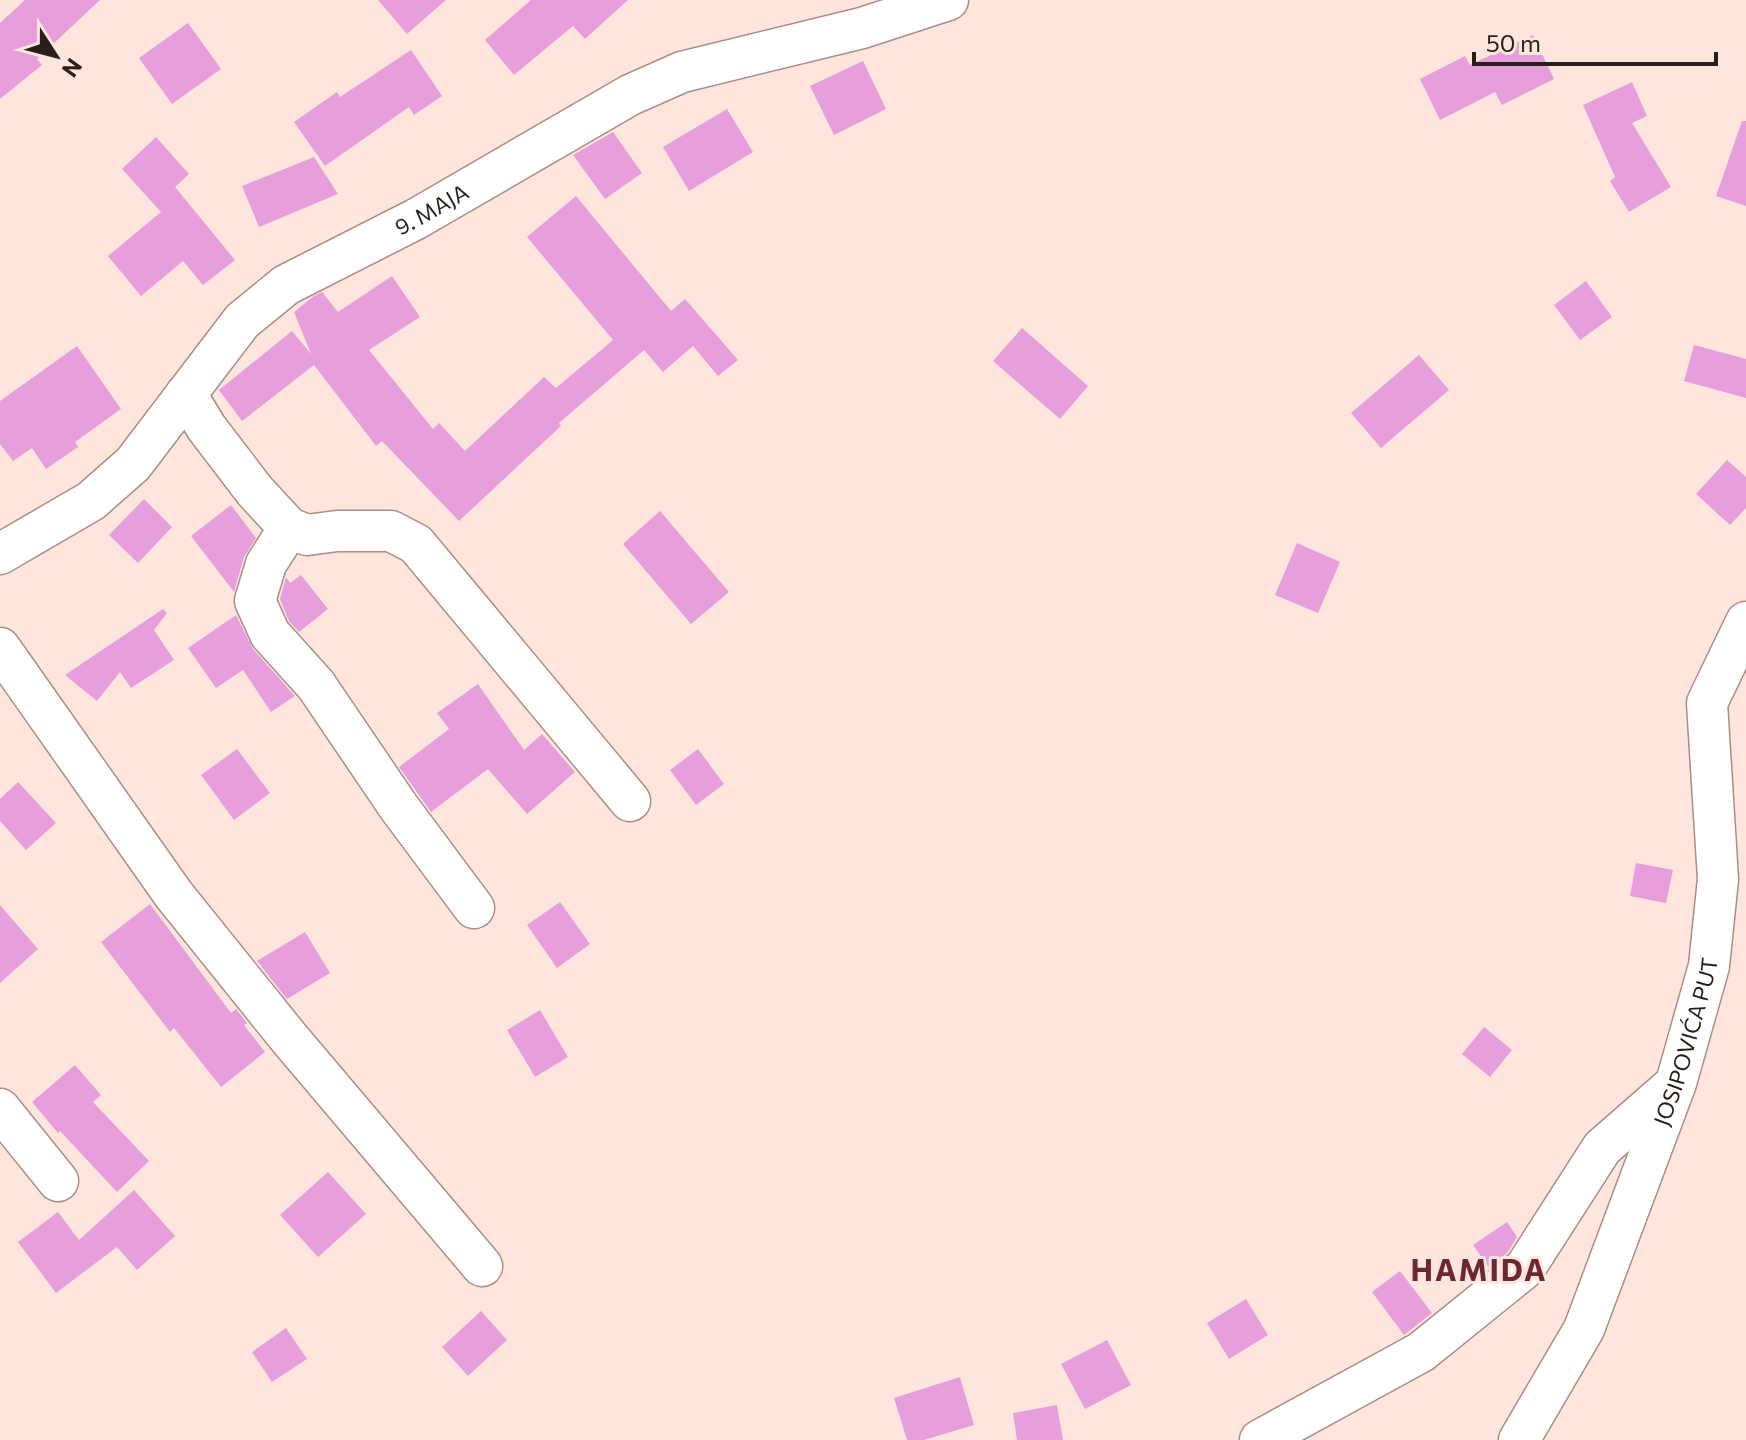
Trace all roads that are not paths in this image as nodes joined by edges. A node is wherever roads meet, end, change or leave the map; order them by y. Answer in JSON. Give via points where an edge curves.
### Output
{"nodes":[{"id":1,"x":948,"y":0,"type":"edge"},
{"id":2,"x":186,"y":394,"type":"junction"},
{"id":3,"x":289,"y":528,"type":"junction"},
{"id":4,"x":0,"y":554,"type":"edge"},
{"id":5,"x":1746,"y":622,"type":"edge"},
{"id":6,"x":0,"y":648,"type":"edge"},
{"id":7,"x":630,"y":801,"type":"dead end"},
{"id":8,"x":474,"y":908,"type":"dead end"},
{"id":9,"x":1676,"y":1083,"type":"junction"},
{"id":10,"x":0,"y":1109,"type":"edge"},
{"id":11,"x":58,"y":1181,"type":"dead end"},
{"id":12,"x":482,"y":1266,"type":"dead end"},
{"id":13,"x":1260,"y":1440,"type":"edge"},
{"id":14,"x":1519,"y":1440,"type":"edge"}],
"edges":[{"from":1,"to":2,"type":"street","name":"9. MAJA","via":[[862,28],[682,72],[630,95],[416,219],[286,285],[242,321]]},
{"from":2,"to":3,"type":"street","via":[[254,490]]},
{"from":2,"to":4,"type":"street","name":"9. MAJA","via":[[133,464],[91,501]]},
{"from":3,"to":7,"type":"street","via":[[307,535],[391,531],[416,544]]},
{"from":3,"to":8,"type":"street","via":[[266,564],[255,601],[270,634],[316,685]]},
{"from":5,"to":9,"type":"street","name":"JOSIPOVIĆA PUT","via":[[1707,703],[1718,879],[1709,966]]},
{"from":6,"to":12,"type":"street","via":[[174,895]]},
{"from":9,"to":13,"type":"street","via":[[1602,1148],[1525,1268],[1421,1352]]},
{"from":9,"to":14,"type":"street","name":"JOSIPOVIĆA PUT","via":[[1584,1329]]},
{"from":10,"to":11,"type":"street"}]}
